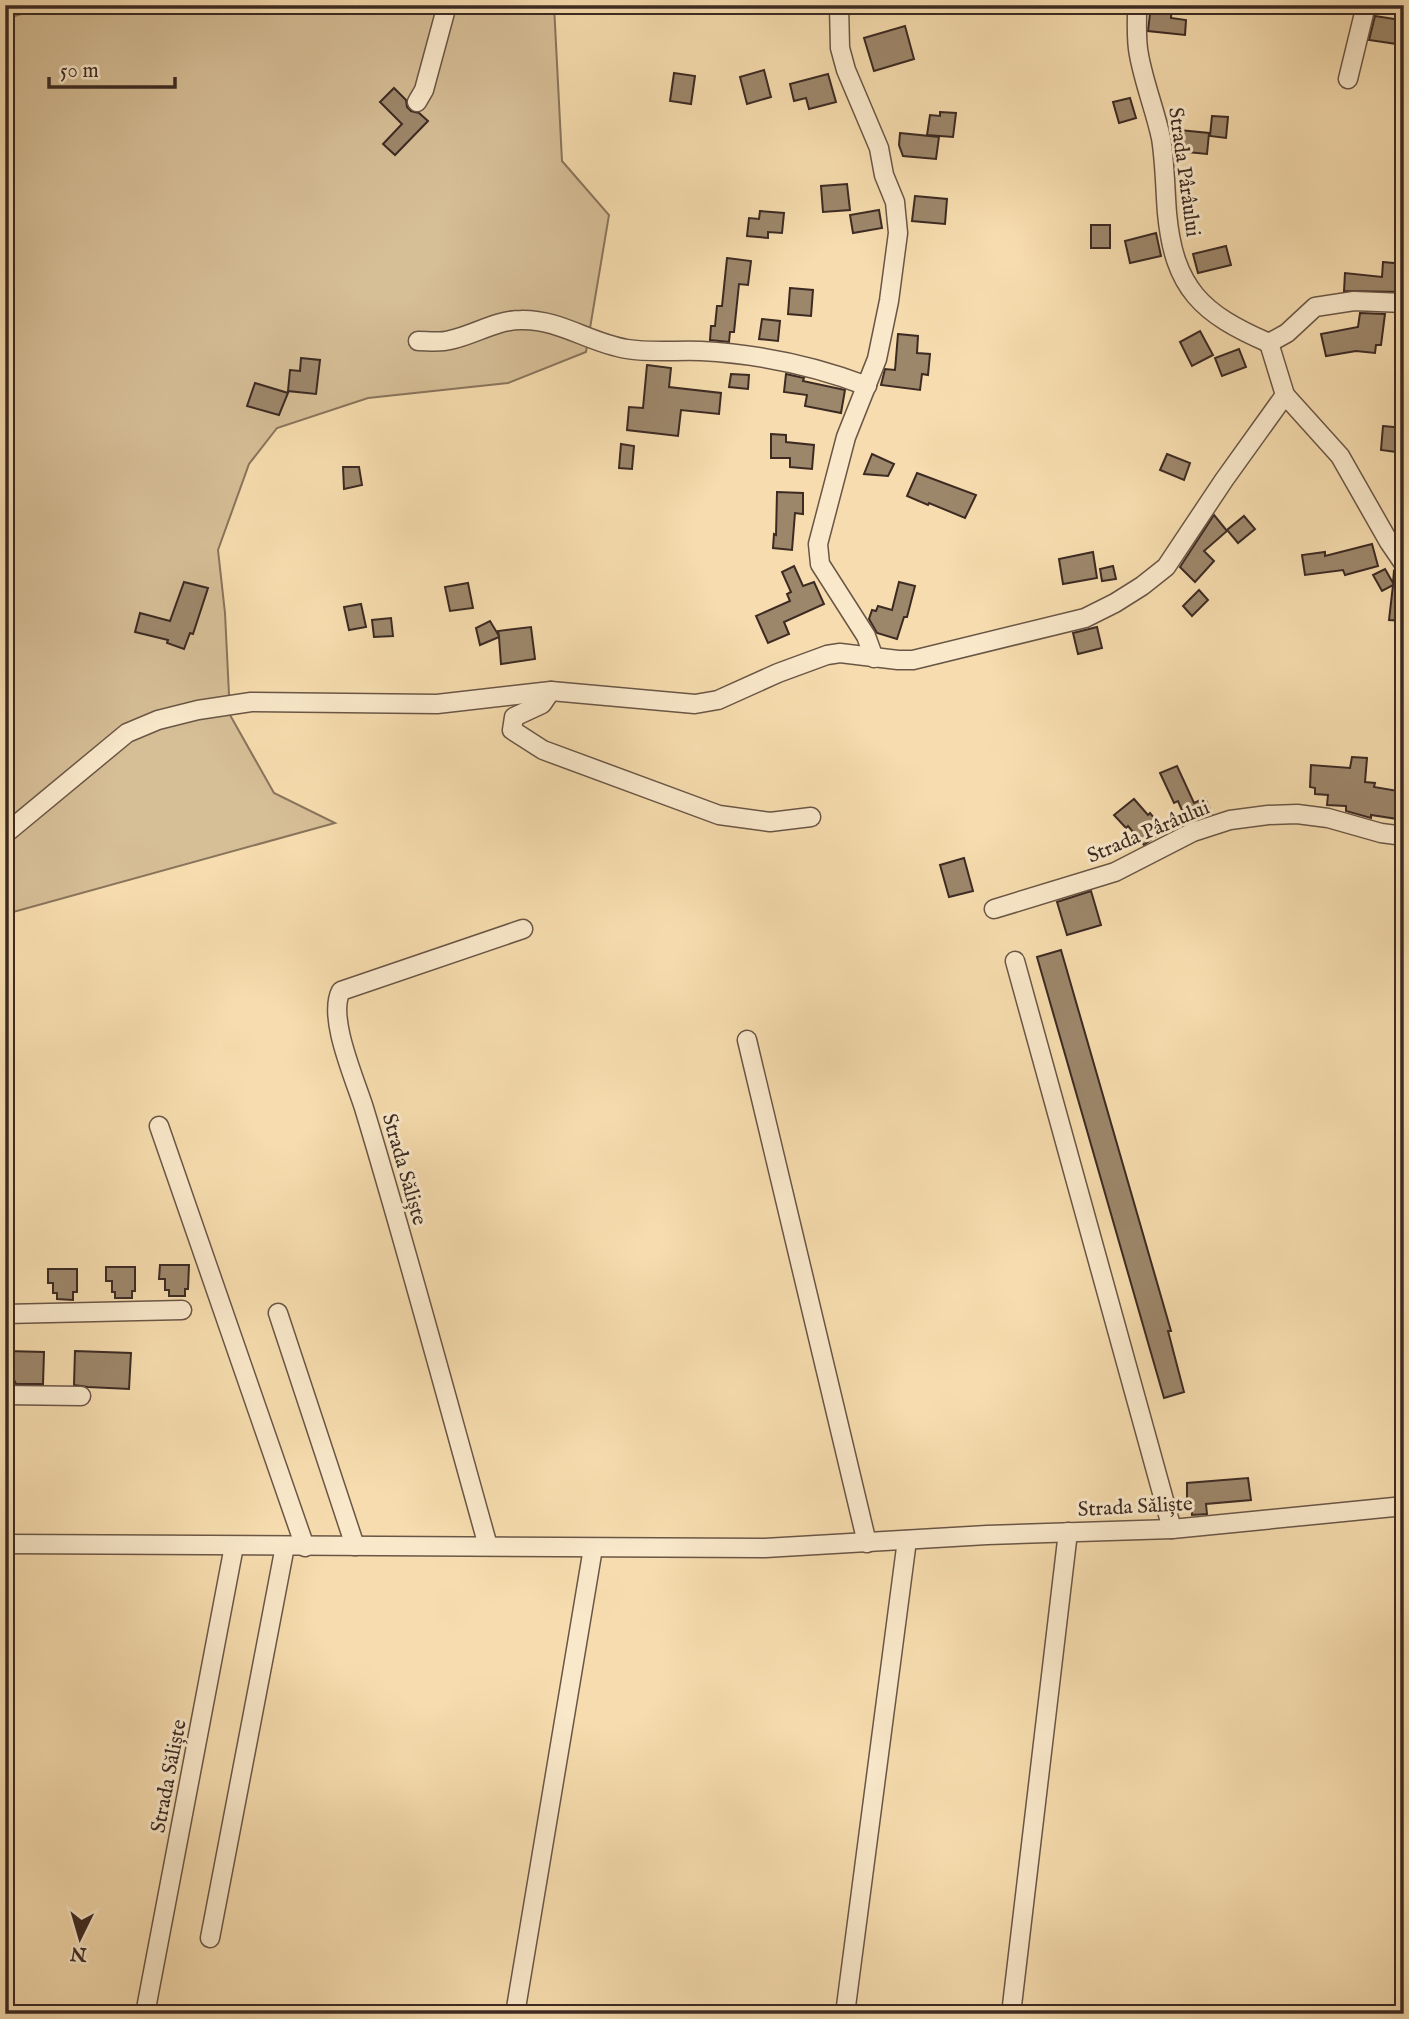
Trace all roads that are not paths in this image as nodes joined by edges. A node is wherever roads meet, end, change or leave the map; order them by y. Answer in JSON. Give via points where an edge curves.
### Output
{"nodes":[{"id":1,"x":447,"y":5,"type":"edge"},
{"id":2,"x":839,"y":5,"type":"edge"},
{"id":3,"x":1139,"y":5,"type":"edge"},
{"id":4,"x":1366,"y":5,"type":"edge"},
{"id":5,"x":1348,"y":79,"type":"dead end"},
{"id":6,"x":417,"y":102,"type":"dead end"},
{"id":7,"x":1404,"y":303,"type":"edge"},
{"id":8,"x":418,"y":341,"type":"dead end"},
{"id":9,"x":1269,"y":343,"type":"junction"},
{"id":10,"x":867,"y":386,"type":"junction"},
{"id":11,"x":1285,"y":396,"type":"junction"},
{"id":12,"x":1404,"y":564,"type":"edge"},
{"id":13,"x":874,"y":658,"type":"junction"},
{"id":14,"x":551,"y":691,"type":"junction"},
{"id":15,"x":811,"y":817,"type":"dead end"},
{"id":16,"x":5,"y":834,"type":"edge"},
{"id":17,"x":1404,"y":836,"type":"edge"},
{"id":18,"x":994,"y":909,"type":"dead end"},
{"id":19,"x":523,"y":929,"type":"dead end"},
{"id":20,"x":1015,"y":961,"type":"dead end"},
{"id":21,"x":747,"y":1040,"type":"dead end"},
{"id":22,"x":159,"y":1126,"type":"dead end"},
{"id":23,"x":182,"y":1310,"type":"dead end"},
{"id":24,"x":278,"y":1313,"type":"dead end"},
{"id":25,"x":5,"y":1314,"type":"edge"},
{"id":26,"x":5,"y":1395,"type":"edge"},
{"id":27,"x":81,"y":1396,"type":"dead end"},
{"id":28,"x":1404,"y":1506,"type":"edge"},
{"id":29,"x":1172,"y":1529,"type":"junction"},
{"id":30,"x":1068,"y":1532,"type":"junction"},
{"id":31,"x":907,"y":1540,"type":"junction"},
{"id":32,"x":867,"y":1543,"type":"junction"},
{"id":33,"x":5,"y":1544,"type":"edge"},
{"id":34,"x":234,"y":1546,"type":"junction"},
{"id":35,"x":285,"y":1546,"type":"junction"},
{"id":36,"x":305,"y":1546,"type":"junction"},
{"id":37,"x":355,"y":1546,"type":"junction"},
{"id":38,"x":488,"y":1546,"type":"junction"},
{"id":39,"x":593,"y":1548,"type":"junction"},
{"id":40,"x":211,"y":1938,"type":"dead end"},
{"id":41,"x":145,"y":2014,"type":"edge"},
{"id":42,"x":515,"y":2014,"type":"edge"},
{"id":43,"x":845,"y":2014,"type":"edge"},
{"id":44,"x":1010,"y":2014,"type":"edge"}],
"edges":[{"from":1,"to":6,"type":"street","via":[[427,82]]},
{"from":2,"to":10,"type":"street","via":[[840,48],[879,148],[895,202],[898,233],[889,301]]},
{"from":3,"to":9,"type":"street","name":"Strada Pârâului","via":[[1139,54],[1161,141],[1167,217],[1185,283],[1218,318]]},
{"from":4,"to":5,"type":"street"},
{"from":7,"to":9,"type":"street","via":[[1354,301],[1315,307]]},
{"from":8,"to":10,"type":"street","via":[[447,341],[518,320],[546,321],[629,350],[735,354],[811,368]]},
{"from":9,"to":11,"type":"street"},
{"from":10,"to":13,"type":"street","via":[[846,437],[818,544],[820,564],[866,636]]},
{"from":11,"to":12,"type":"street","via":[[1340,456]]},
{"from":11,"to":13,"type":"street","via":[[1166,567],[1124,598],[1086,618],[990,642],[913,660]]},
{"from":13,"to":14,"type":"street","via":[[827,654],[709,703]]},
{"from":14,"to":15,"type":"street","via":[[542,705],[514,717],[511,723],[512,730],[543,750],[719,815],[771,822]]},
{"from":14,"to":16,"type":"street","via":[[437,704],[251,702],[158,720],[127,733]]},
{"from":17,"to":18,"type":"street","name":"Strada Pârâului","via":[[1297,814],[1230,820],[1192,832],[1115,872]]},
{"from":19,"to":38,"type":"street","name":"Strada Săliște","via":[[341,991],[336,1009]]},
{"from":20,"to":29,"type":"street"},
{"from":21,"to":32,"type":"street"},
{"from":22,"to":36,"type":"street"},
{"from":23,"to":25,"type":"street"},
{"from":24,"to":37,"type":"street"},
{"from":26,"to":27,"type":"street"},
{"from":28,"to":29,"type":"street","name":"Strada Săliște"},
{"from":29,"to":30,"type":"street","name":"Strada Săliște"},
{"from":30,"to":31,"type":"street","name":"Strada Săliște"},
{"from":30,"to":44,"type":"street"},
{"from":31,"to":32,"type":"street","name":"Strada Săliște"},
{"from":31,"to":43,"type":"street"},
{"from":32,"to":39,"type":"street","name":"Strada Săliște"},
{"from":33,"to":34,"type":"street","name":"Strada Săliște"},
{"from":34,"to":35,"type":"street","name":"Strada Săliște"},
{"from":34,"to":41,"type":"street","name":"Strada Săliște"},
{"from":35,"to":36,"type":"street","name":"Strada Săliște"},
{"from":35,"to":40,"type":"street"},
{"from":36,"to":37,"type":"street","name":"Strada Săliște"},
{"from":37,"to":38,"type":"street","name":"Strada Săliște"},
{"from":38,"to":39,"type":"street","name":"Strada Săliște"},
{"from":39,"to":42,"type":"street"}]}
